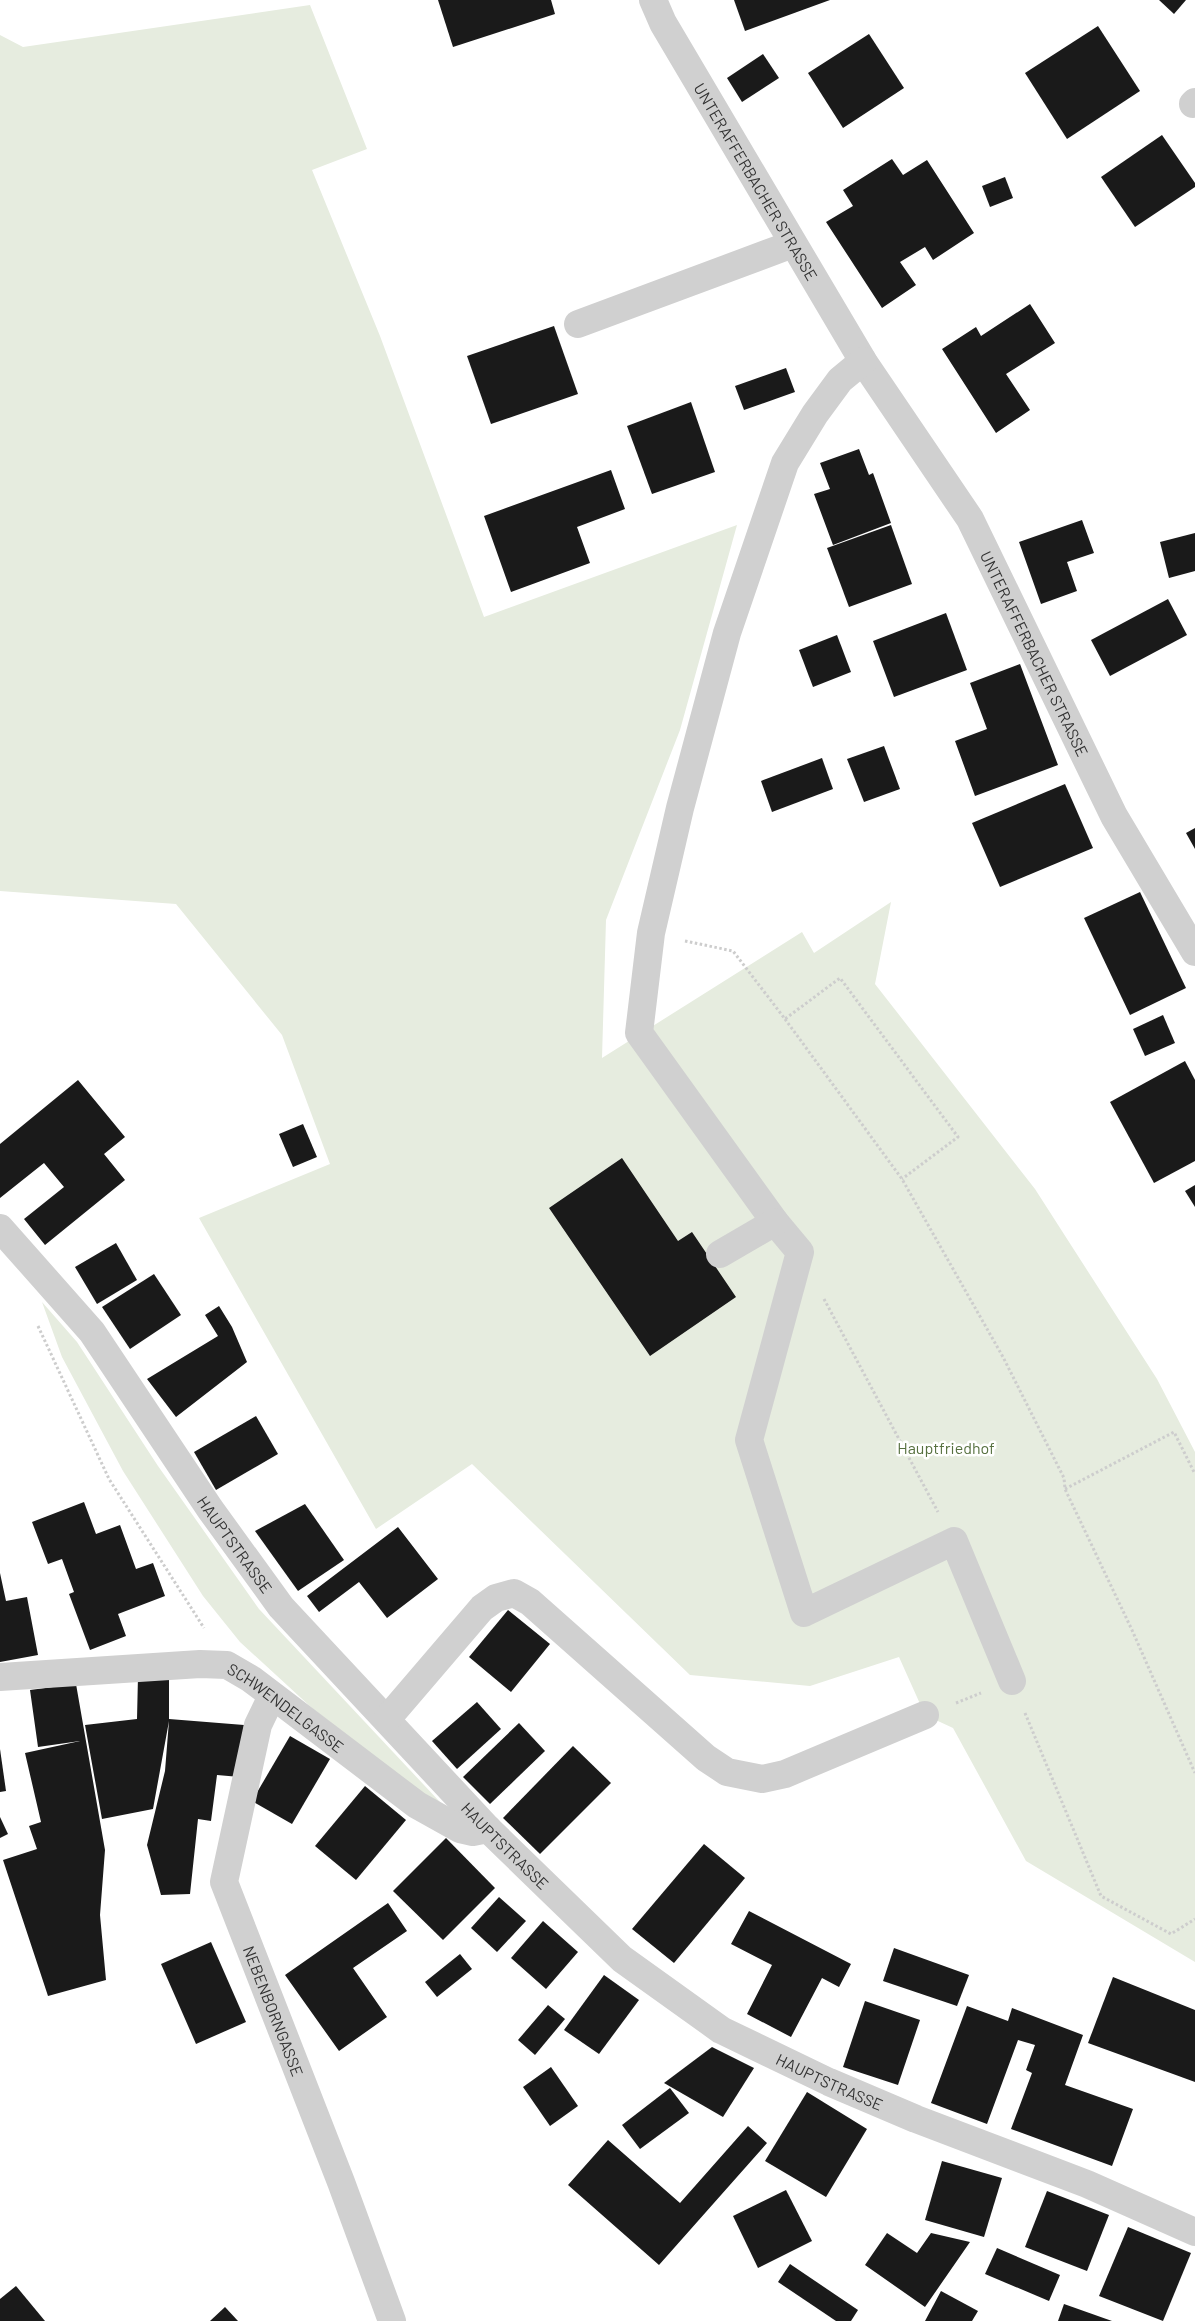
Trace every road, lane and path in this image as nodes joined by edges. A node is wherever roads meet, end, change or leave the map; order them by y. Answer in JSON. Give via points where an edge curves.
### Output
{"nodes":[{"id":1,"x":652,"y":0,"type":"edge"},
{"id":2,"x":794,"y":244,"type":"junction"},
{"id":3,"x":578,"y":324,"type":"dead end"},
{"id":4,"x":863,"y":361,"type":"junction"},
{"id":5,"x":651,"y":933,"type":"junction"},
{"id":6,"x":1195,"y":952,"type":"edge"},
{"id":7,"x":785,"y":1019,"type":"junction"},
{"id":8,"x":902,"y":1179,"type":"junction"},
{"id":9,"x":775,"y":1222,"type":"junction"},
{"id":10,"x":0,"y":1228,"type":"edge"},
{"id":11,"x":800,"y":1252,"type":"junction"},
{"id":12,"x":720,"y":1254,"type":"dead end"},
{"id":13,"x":35,"y":1319,"type":"dead end"},
{"id":14,"x":1195,"y":1474,"type":"edge"},
{"id":15,"x":1065,"y":1489,"type":"junction"},
{"id":16,"x":954,"y":1541,"type":"junction"},
{"id":17,"x":227,"y":1665,"type":"junction"},
{"id":18,"x":0,"y":1677,"type":"edge"},
{"id":19,"x":1012,"y":1681,"type":"junction"},
{"id":20,"x":272,"y":1696,"type":"junction"},
{"id":21,"x":925,"y":1715,"type":"joint"},
{"id":22,"x":387,"y":1719,"type":"junction"},
{"id":23,"x":1195,"y":1773,"type":"edge"},
{"id":24,"x":488,"y":1829,"type":"junction"},
{"id":25,"x":1195,"y":1919,"type":"edge"},
{"id":26,"x":1195,"y":2232,"type":"edge"},
{"id":27,"x":392,"y":2321,"type":"edge"}],
"edges":[{"from":1,"to":2,"type":"street","name":"UNTERAFFERBACHER STRASSE"},
{"from":2,"to":3,"type":"street"},
{"from":2,"to":4,"type":"street","name":"UNTERAFFERBACHER STRASSE"},
{"from":4,"to":5,"type":"street","via":[[840,380],[814,414],[785,462],[727,633],[680,808]]},
{"from":4,"to":6,"type":"street","name":"UNTERAFFERBACHER STRASSE","via":[[970,520],[1114,816]]},
{"from":5,"to":7,"type":"path","via":[[733,951]]},
{"from":5,"to":9,"type":"street","via":[[640,1033]]},
{"from":7,"to":8,"type":"path"},
{"from":7,"to":8,"type":"path","via":[[840,978],[958,1138]]},
{"from":8,"to":15,"type":"path","via":[[1003,1357],[1064,1478]]},
{"from":9,"to":11,"type":"street"},
{"from":9,"to":12,"type":"street"},
{"from":10,"to":22,"type":"street","name":"HAUPTSTRASSE","via":[[92,1332],[210,1509],[281,1607]]},
{"from":11,"to":16,"type":"path"},
{"from":11,"to":16,"type":"street","via":[[749,1440],[804,1613]]},
{"from":13,"to":17,"type":"path","via":[[109,1479]]},
{"from":14,"to":15,"type":"path","via":[[1174,1432]]},
{"from":15,"to":23,"type":"path"},
{"from":16,"to":19,"type":"street"},
{"from":17,"to":18,"type":"street","name":"SCHWENDELGASSE"},
{"from":17,"to":20,"type":"street","name":"SCHWENDELGASSE"},
{"from":19,"to":21,"type":"path"},
{"from":19,"to":25,"type":"path","via":[[1101,1896],[1171,1934]]},
{"from":20,"to":24,"type":"street","name":"SCHWENDELGASSE","via":[[418,1805],[460,1829],[474,1832]]},
{"from":20,"to":27,"type":"street","name":"NEBENBORNGASSE","via":[[258,1725],[224,1882]]},
{"from":21,"to":22,"type":"street","via":[[785,1774],[762,1779],[728,1772],[706,1758],[530,1602],[514,1593],[496,1598],[482,1608]]},
{"from":22,"to":24,"type":"street","name":"HAUPTSTRASSE"},
{"from":24,"to":26,"type":"street","name":"HAUPTSTRASSE","via":[[622,1959],[721,2030],[829,2082],[1087,2184]]}]}
